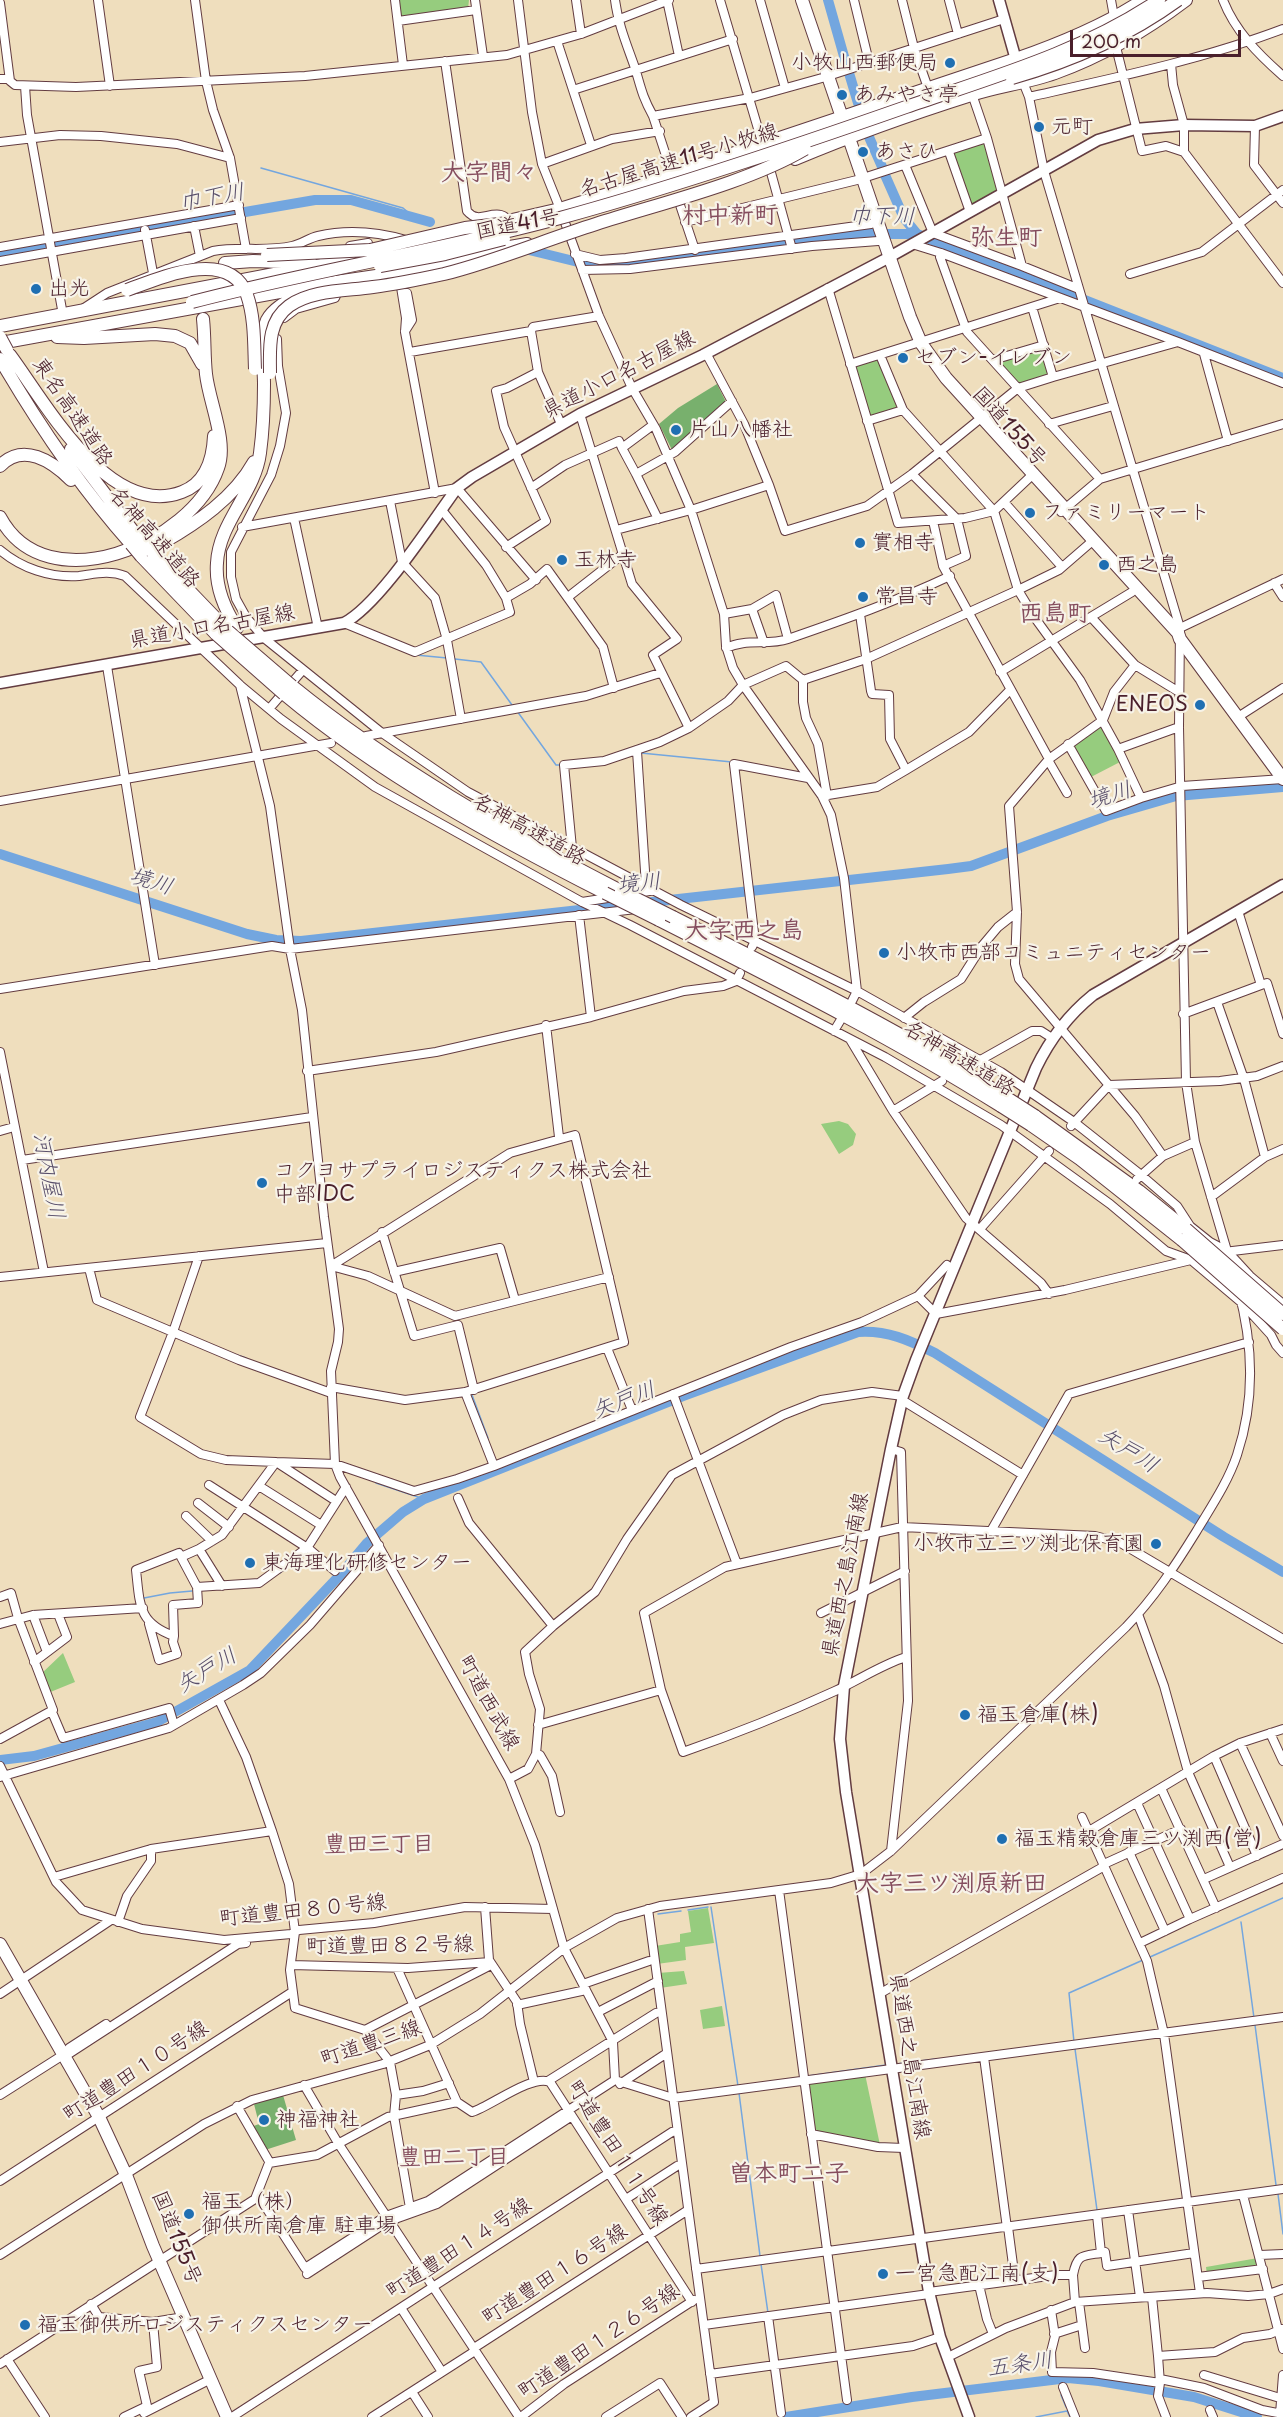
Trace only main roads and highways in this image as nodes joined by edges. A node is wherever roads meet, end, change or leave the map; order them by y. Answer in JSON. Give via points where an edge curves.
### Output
{"nodes":[{"id":1,"x":795,"y":0,"type":"edge"},
{"id":2,"x":802,"y":0,"type":"edge"},
{"id":3,"x":999,"y":0,"type":"edge"},
{"id":4,"x":1143,"y":0,"type":"edge"},
{"id":5,"x":1159,"y":0,"type":"edge"},
{"id":6,"x":1166,"y":0,"type":"edge"},
{"id":7,"x":1178,"y":0,"type":"edge"},
{"id":8,"x":1185,"y":0,"type":"edge"},
{"id":9,"x":1016,"y":59,"type":"junction"},
{"id":10,"x":825,"y":77,"type":"junction"},
{"id":11,"x":1023,"y":82,"type":"junction"},
{"id":12,"x":993,"y":84,"type":"junction"},
{"id":13,"x":1283,"y":116,"type":"edge"},
{"id":14,"x":839,"y":118,"type":"junction"},
{"id":15,"x":846,"y":138,"type":"junction"},
{"id":16,"x":805,"y":149,"type":"junction"},
{"id":17,"x":674,"y":178,"type":"junction"},
{"id":18,"x":887,"y":258,"type":"junction"},
{"id":19,"x":327,"y":264,"type":"junction"},
{"id":20,"x":329,"y":283,"type":"junction"},
{"id":21,"x":252,"y":298,"type":"junction"},
{"id":22,"x":94,"y":309,"type":"junction"},
{"id":23,"x":203,"y":319,"type":"dead end"},
{"id":24,"x":1,"y":328,"type":"edge"},
{"id":25,"x":32,"y":336,"type":"junction"},
{"id":26,"x":4,"y":352,"type":"edge"},
{"id":27,"x":206,"y":374,"type":"junction"},
{"id":28,"x":267,"y":377,"type":"junction"},
{"id":29,"x":213,"y":414,"type":"junction"},
{"id":30,"x":36,"y":418,"type":"joint"},
{"id":31,"x":979,"y":418,"type":"junction"},
{"id":32,"x":262,"y":438,"type":"junction"},
{"id":33,"x":0,"y":466,"type":"edge"},
{"id":34,"x":1063,"y":511,"type":"junction"},
{"id":35,"x":0,"y":517,"type":"edge"},
{"id":36,"x":0,"y":530,"type":"edge"},
{"id":37,"x":131,"y":542,"type":"junction"},
{"id":38,"x":144,"y":555,"type":"junction"},
{"id":39,"x":227,"y":631,"type":"junction"},
{"id":40,"x":1180,"y":633,"type":"junction"},
{"id":41,"x":0,"y":683,"type":"edge"},
{"id":42,"x":288,"y":690,"type":"junction"},
{"id":43,"x":1283,"y":779,"type":"edge"},
{"id":44,"x":526,"y":846,"type":"junction"},
{"id":45,"x":1283,"y":885,"type":"edge"},
{"id":46,"x":1004,"y":1102,"type":"junction"},
{"id":47,"x":1184,"y":1234,"type":"junction"},
{"id":48,"x":1283,"y":1314,"type":"edge"},
{"id":49,"x":1279,"y":1331,"type":"edge"},
{"id":50,"x":0,"y":1944,"type":"edge"},
{"id":51,"x":161,"y":2259,"type":"junction"},
{"id":52,"x":229,"y":2417,"type":"edge"},
{"id":53,"x":969,"y":2417,"type":"edge"}],
"edges":[{"from":1,"to":10,"type":"highway","name":"国道155号"},
{"from":2,"to":10,"type":"highway","name":"国道155号"},
{"from":3,"to":9,"type":"main road"},
{"from":4,"to":9,"type":"highway","name":"国道41号","via":[[1054,45]]},
{"from":5,"to":17,"type":"highway","name":"名古屋高速11号小牧線","bridge":true,"via":[[1101,35],[1041,60],[851,126]]},
{"from":6,"to":12,"type":"highway","bridge":true,"via":[[1097,44]]},
{"from":7,"to":12,"type":"highway","name":"名古屋高速11号小牧線","bridge":true,"via":[[1106,45]]},
{"from":8,"to":11,"type":"highway","name":"国道41号","via":[[1116,47],[1054,74]]},
{"from":9,"to":11,"type":"main road"},
{"from":9,"to":14,"type":"highway","name":"国道41号"},
{"from":10,"to":14,"type":"highway","name":"国道155号"},
{"from":11,"to":15,"type":"highway","name":"国道41号","via":[[972,94]]},
{"from":12,"to":16,"type":"highway","name":"名古屋高速11号小牧線"},
{"from":13,"to":18,"type":"main road","name":"県道小口名古屋線","via":[[1255,126],[1135,129],[1098,141]]},
{"from":14,"to":15,"type":"highway","name":"国道155号"},
{"from":14,"to":17,"type":"highway","name":"国道41号","via":[[762,142]]},
{"from":15,"to":18,"type":"highway","name":"国道155号"},
{"from":15,"to":20,"type":"highway","name":"国道41号","via":[[770,170],[570,236],[477,253],[401,277]]},
{"from":16,"to":21,"type":"highway","bridge":true,"via":[[478,246],[293,280]]},
{"from":16,"to":28,"type":"highway","bridge":true,"via":[[722,184],[473,266],[300,300],[283,311],[275,323]]},
{"from":17,"to":19,"type":"highway","name":"国道41号"},
{"from":17,"to":19,"type":"highway","bridge":true,"via":[[523,220],[465,228],[383,249],[245,257],[223,264]]},
{"from":17,"to":24,"type":"highway","name":"名古屋高速11号小牧線","bridge":true,"via":[[559,218],[192,302]]},
{"from":18,"to":31,"type":"highway","name":"国道155号","via":[[928,365]]},
{"from":18,"to":41,"type":"main road","name":"県道小口名古屋線","via":[[561,424],[457,488],[362,611],[344,622]]},
{"from":19,"to":22,"type":"highway","name":"国道41号"},
{"from":20,"to":21,"type":"highway","name":"国道41号"},
{"from":20,"to":28,"type":"highway","via":[[273,311],[263,338],[262,370]]},
{"from":21,"to":25,"type":"highway","name":"国道41号"},
{"from":22,"to":24,"type":"highway","name":"国道41号"},
{"from":22,"to":28,"type":"highway","bridge":true,"via":[[127,290],[170,276],[219,269],[232,275],[243,288],[249,302],[255,369]]},
{"from":23,"to":27,"type":"highway"},
{"from":24,"to":26,"type":"highway","name":"東名高速道路","bridge":true},
{"from":25,"to":26,"type":"highway","name":"国道41号"},
{"from":25,"to":27,"type":"highway","via":[[175,336],[195,348]]},
{"from":26,"to":29,"type":"highway","via":[[86,456],[113,480],[145,494],[176,494],[200,479],[213,453]]},
{"from":26,"to":30,"type":"highway","name":"東名高速道路"},
{"from":26,"to":37,"type":"highway","name":"東名高速道路"},
{"from":27,"to":29,"type":"highway"},
{"from":28,"to":32,"type":"highway"},
{"from":29,"to":35,"type":"highway","via":[[221,453],[214,478],[184,517],[151,540],[96,558],[69,560],[24,544]]},
{"from":30,"to":37,"type":"highway","name":"名神高速道路","via":[[74,473]]},
{"from":31,"to":34,"type":"highway","name":"国道155号"},
{"from":31,"to":34,"type":"highway","name":"国道155号","via":[[1029,478]]},
{"from":32,"to":36,"type":"highway","via":[[249,472],[225,499],[180,532],[129,557],[90,566],[58,565],[25,553]]},
{"from":32,"to":39,"type":"highway","via":[[257,468],[227,527],[217,563]]},
{"from":33,"to":37,"type":"highway","via":[[25,454],[52,463]]},
{"from":34,"to":40,"type":"highway","name":"国道155号"},
{"from":34,"to":40,"type":"highway","name":"国道155号","via":[[1174,637]]},
{"from":37,"to":38,"type":"highway","name":"名神高速道路","bridge":true},
{"from":38,"to":39,"type":"highway","name":"名神高速道路"},
{"from":38,"to":39,"type":"highway","name":"名神高速道路","via":[[163,581]]},
{"from":39,"to":42,"type":"highway","name":"名神高速道路","bridge":true},
{"from":39,"to":42,"type":"highway","name":"名神高速道路","bridge":true,"via":[[270,668]]},
{"from":40,"to":43,"type":"highway","name":"国道155号"},
{"from":42,"to":44,"type":"highway","name":"名神高速道路","via":[[423,786]]},
{"from":44,"to":46,"type":"highway","name":"名神高速道路","bridge":true,"via":[[605,893]]},
{"from":44,"to":46,"type":"highway","name":"名神高速道路","bridge":true,"via":[[848,1005],[913,1041]]},
{"from":45,"to":53,"type":"main road","name":"県道西之島江南線","via":[[1093,995],[1052,1038],[1010,1131],[976,1226],[953,1269],[916,1360],[891,1449],[844,1686],[842,1765],[929,2293],[940,2337]]},
{"from":46,"to":47,"type":"highway","name":"名神高速道路","bridge":true,"via":[[1130,1184]]},
{"from":47,"to":48,"type":"highway","name":"名神高速道路","bridge":true},
{"from":47,"to":49,"type":"highway","name":"名神高速道路","bridge":true},
{"from":50,"to":51,"type":"highway","name":"国道155号","via":[[99,2117]]},
{"from":51,"to":52,"type":"highway","name":"国道155号"},
{"from":51,"to":52,"type":"highway","name":"国道155号"}]}
